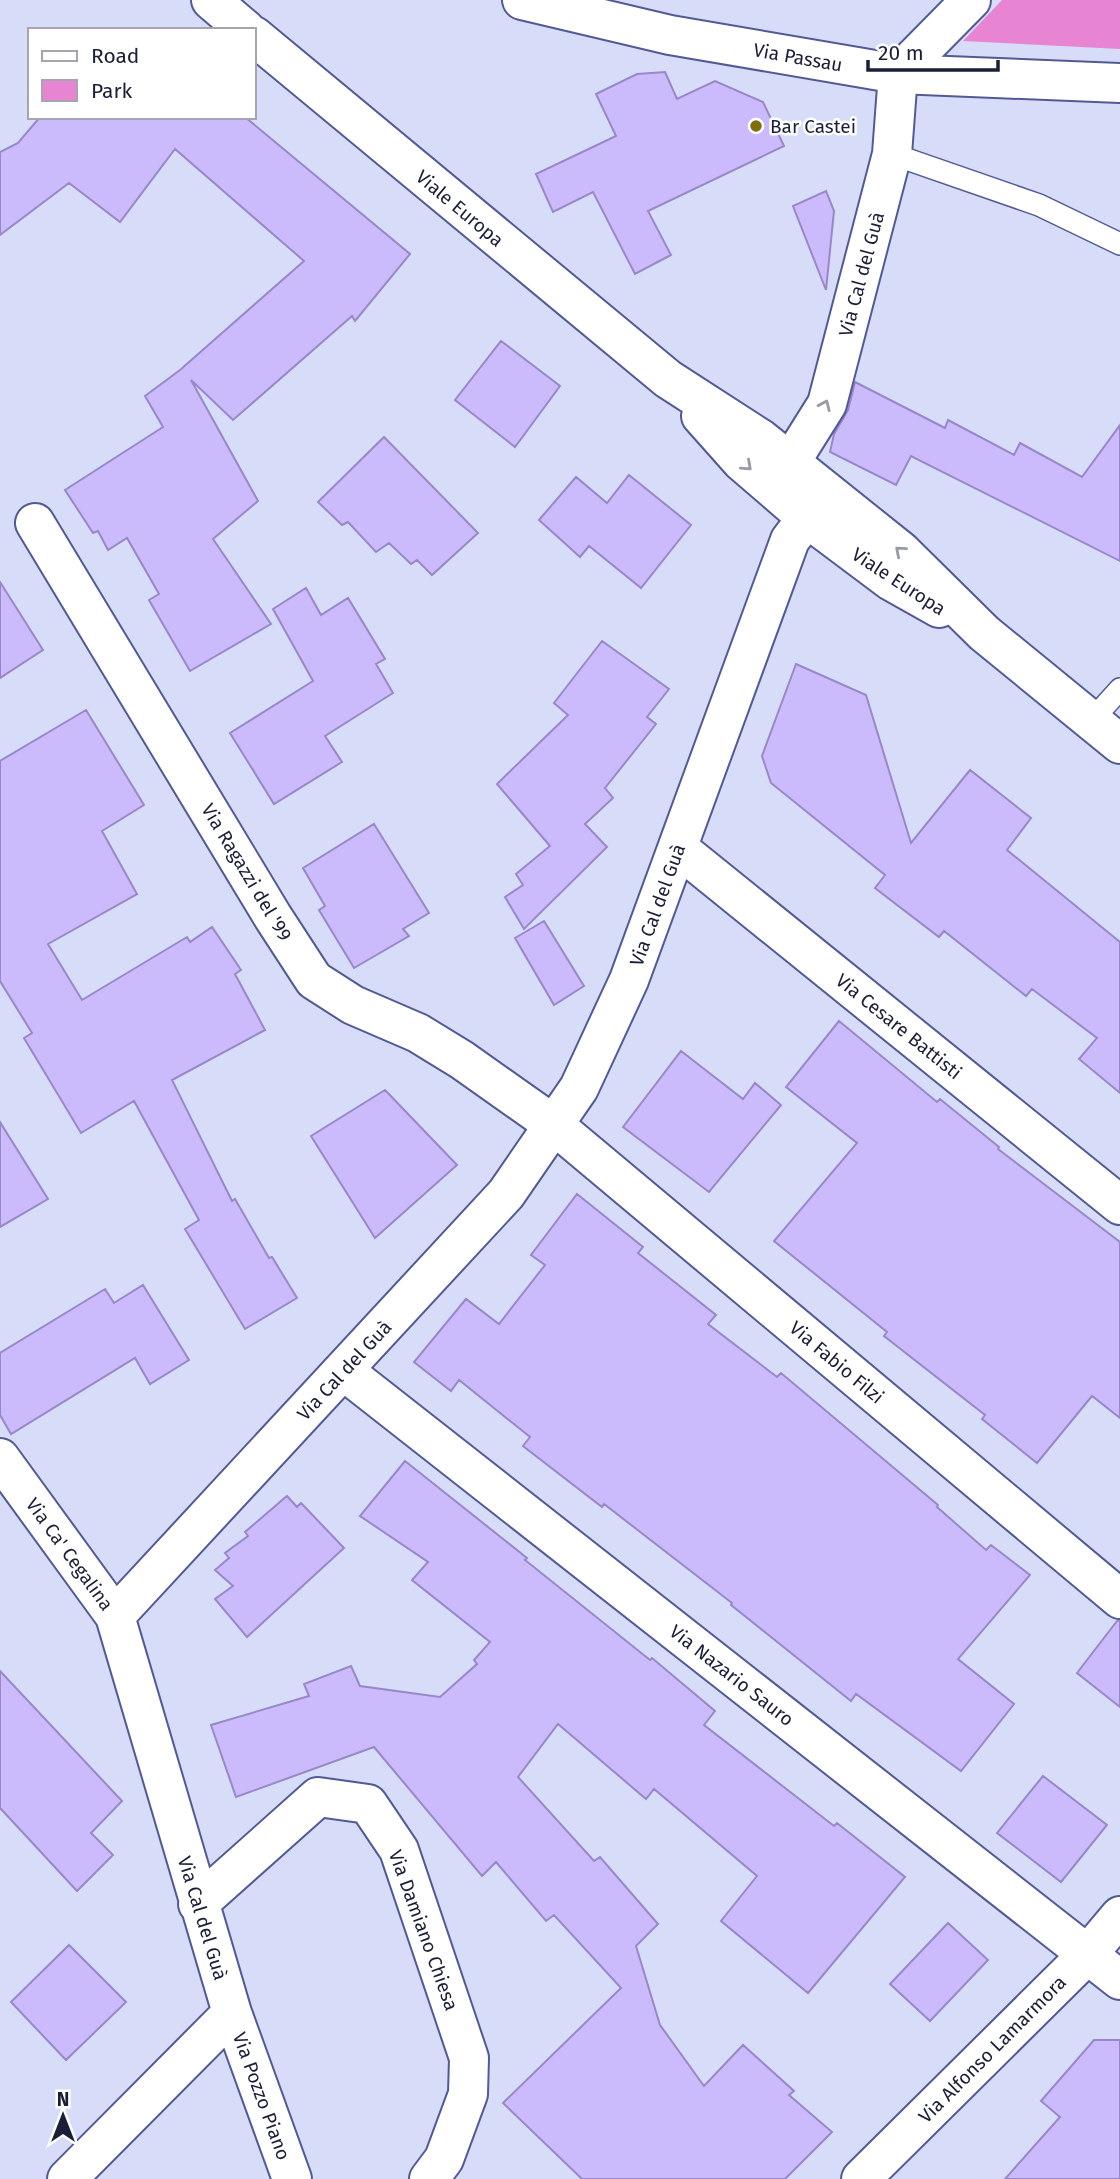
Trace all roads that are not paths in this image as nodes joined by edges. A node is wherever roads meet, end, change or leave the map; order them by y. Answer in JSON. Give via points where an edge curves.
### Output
{"nodes":[{"id":1,"x":211,"y":0,"type":"edge"},
{"id":2,"x":522,"y":0,"type":"edge"},
{"id":3,"x":971,"y":0,"type":"edge"},
{"id":4,"x":244,"y":28,"type":"edge"},
{"id":5,"x":256,"y":38,"type":"edge"},
{"id":6,"x":898,"y":74,"type":"junction"},
{"id":7,"x":1120,"y":83,"type":"edge"},
{"id":8,"x":892,"y":154,"type":"junction"},
{"id":9,"x":1120,"y":244,"type":"edge"},
{"id":10,"x":668,"y":379,"type":"junction"},
{"id":11,"x":790,"y":463,"type":"junction"},
{"id":12,"x":807,"y":517,"type":"junction"},
{"id":13,"x":35,"y":523,"type":"dead end"},
{"id":14,"x":984,"y":633,"type":"junction"},
{"id":15,"x":1120,"y":689,"type":"edge"},
{"id":16,"x":1106,"y":733,"type":"edge"},
{"id":17,"x":678,"y":848,"type":"junction"},
{"id":18,"x":554,"y":1125,"type":"junction"},
{"id":19,"x":1120,"y":1205,"type":"edge"},
{"id":20,"x":344,"y":1371,"type":"junction"},
{"id":21,"x":0,"y":1458,"type":"edge"},
{"id":22,"x":1120,"y":1599,"type":"edge"},
{"id":23,"x":115,"y":1616,"type":"junction"},
{"id":24,"x":198,"y":1904,"type":"junction"},
{"id":25,"x":1120,"y":1916,"type":"edge"},
{"id":26,"x":1088,"y":1954,"type":"junction"},
{"id":27,"x":1120,"y":1980,"type":"edge"},
{"id":28,"x":232,"y":2013,"type":"junction"},
{"id":29,"x":67,"y":2179,"type":"edge"},
{"id":30,"x":292,"y":2179,"type":"edge"},
{"id":31,"x":429,"y":2179,"type":"edge"},
{"id":32,"x":861,"y":2179,"type":"edge"}],
"edges":[{"from":1,"to":4,"type":"street"},
{"from":2,"to":6,"type":"street","name":"Via Passau","via":[[670,35]]},
{"from":3,"to":6,"type":"street"},
{"from":5,"to":10,"type":"street","name":"Viale Europa"},
{"from":6,"to":7,"type":"street","name":"Via Passau"},
{"from":6,"to":8,"type":"street","name":"Via Cal del Guà"},
{"from":8,"to":9,"type":"lane","via":[[1039,205]]},
{"from":11,"to":8,"type":"street","name":"Via Cal del Guà","one_way":true,"via":[[827,404]]},
{"from":10,"to":11,"type":"street","name":"Viale Europa"},
{"from":10,"to":12,"type":"street","name":"Viale Europa","one_way":true,"via":[[741,461]]},
{"from":14,"to":11,"type":"street","name":"Viale Europa","one_way":true,"via":[[901,551]]},
{"from":12,"to":14,"type":"street","name":"Viale Europa","via":[[891,581]]},
{"from":12,"to":17,"type":"street","name":"Via Cal del Guà","via":[[790,540]]},
{"from":13,"to":18,"type":"street","name":"Via Ragazzi del '99","via":[[314,980],[353,1005],[418,1033]]},
{"from":14,"to":16,"type":"street","name":"Viale Europa"},
{"from":15,"to":16,"type":"lane"},
{"from":17,"to":18,"type":"street","name":"Via Cal del Guà","via":[[629,980],[579,1088]]},
{"from":17,"to":19,"type":"street","name":"Via Cesare Battisti"},
{"from":18,"to":20,"type":"street","name":"Via Cal del Guà","via":[[506,1194]]},
{"from":18,"to":22,"type":"street","name":"Via Fabio Filzi"},
{"from":20,"to":23,"type":"street","name":"Via Cal del Guà"},
{"from":20,"to":26,"type":"street","name":"Via Nazario Sauro"},
{"from":21,"to":23,"type":"street","name":"Via Ca' Cegalina"},
{"from":23,"to":24,"type":"street","name":"Via Cal del Guà"},
{"from":24,"to":28,"type":"street","name":"Via Cal del Guà"},
{"from":24,"to":31,"type":"street","name":"Via Damiano Chiesa","via":[[318,1797],[368,1804],[399,1850],[469,2057],[468,2094],[444,2159]]},
{"from":25,"to":26,"type":"street","name":"Via Alfonso Lamarmora"},
{"from":26,"to":27,"type":"street","name":"Via Nazario Sauro"},
{"from":26,"to":32,"type":"street","name":"Via Alfonso Lamarmora"},
{"from":28,"to":29,"type":"street"},
{"from":28,"to":30,"type":"street","name":"Via Pozzo Piano"}]}
